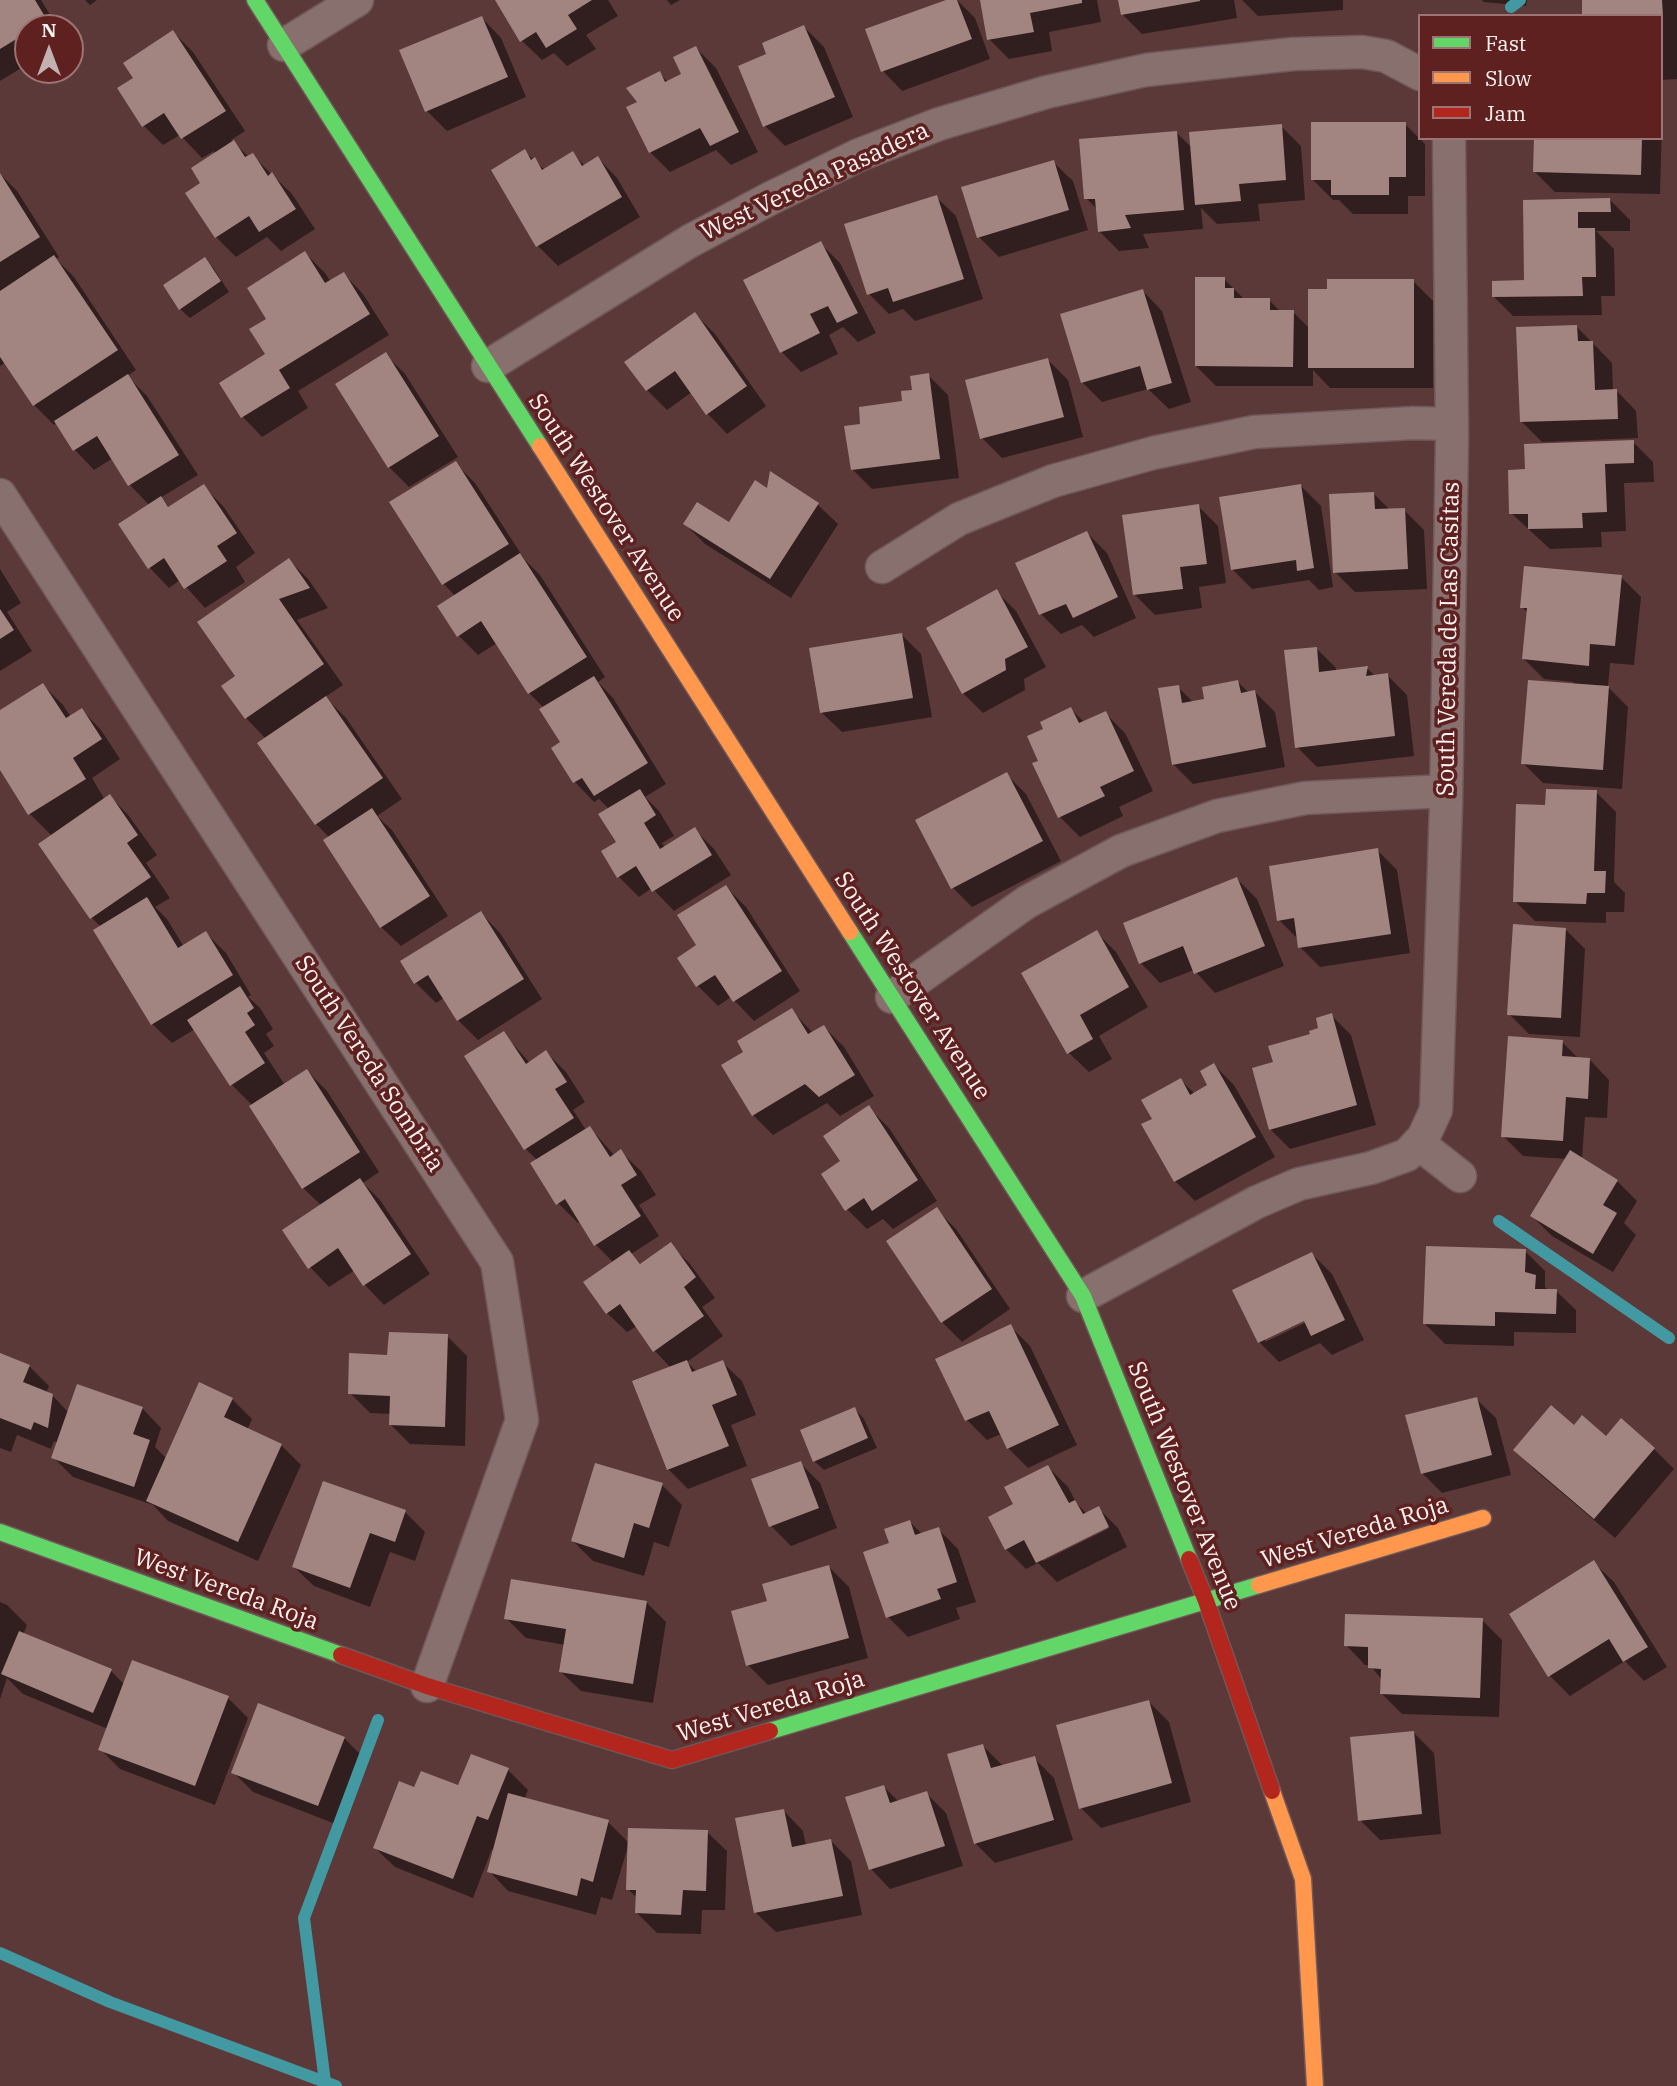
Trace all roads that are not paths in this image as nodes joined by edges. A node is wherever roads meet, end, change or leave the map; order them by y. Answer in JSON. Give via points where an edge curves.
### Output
{"nodes":[{"id":1,"x":255,"y":0,"type":"edge"},
{"id":2,"x":357,"y":0,"type":"edge"},
{"id":3,"x":284,"y":45,"type":"junction"},
{"id":4,"x":1418,"y":72,"type":"edge"},
{"id":5,"x":1449,"y":140,"type":"edge"},
{"id":6,"x":488,"y":366,"type":"junction"},
{"id":7,"x":1452,"y":424,"type":"junction"},
{"id":8,"x":0,"y":495,"type":"edge"},
{"id":9,"x":882,"y":567,"type":"dead end"},
{"id":10,"x":1446,"y":791,"type":"junction"},
{"id":11,"x":892,"y":997,"type":"junction"},
{"id":12,"x":1421,"y":1140,"type":"junction"},
{"id":13,"x":1460,"y":1176,"type":"dead end"},
{"id":14,"x":1083,"y":1296,"type":"junction"},
{"id":15,"x":1483,"y":1518,"type":"dead end"},
{"id":16,"x":0,"y":1532,"type":"edge"},
{"id":17,"x":1206,"y":1601,"type":"junction"},
{"id":18,"x":428,"y":1686,"type":"junction"},
{"id":19,"x":1315,"y":2086,"type":"edge"}],
"edges":[{"from":1,"to":3,"type":"street","name":"South Westover Avenue"},
{"from":2,"to":3,"type":"street"},
{"from":3,"to":6,"type":"street","name":"South Westover Avenue"},
{"from":4,"to":6,"type":"street","name":"West Vereda Pasadera","via":[[1386,56],[1362,52],[1279,55],[1146,70],[1047,92],[939,124],[859,155],[690,241]]},
{"from":5,"to":7,"type":"street","name":"South Vereda de Las Casitas"},
{"from":6,"to":11,"type":"street","name":"South Westover Avenue"},
{"from":7,"to":9,"type":"street","via":[[1254,432],[1153,453],[1053,481],[959,519]]},
{"from":7,"to":10,"type":"street","name":"South Vereda de Las Casitas"},
{"from":8,"to":18,"type":"street","name":"South Vereda Sombria","via":[[497,1262],[522,1420]]},
{"from":10,"to":11,"type":"street","via":[[1305,798],[1217,816],[1121,851],[1027,902]]},
{"from":10,"to":12,"type":"street","name":"South Vereda de Las Casitas","via":[[1436,1110]]},
{"from":11,"to":14,"type":"street","name":"South Westover Avenue"},
{"from":12,"to":13,"type":"street"},
{"from":12,"to":14,"type":"street","via":[[1407,1155],[1299,1184],[1257,1202]]},
{"from":14,"to":17,"type":"street","name":"South Westover Avenue"},
{"from":15,"to":17,"type":"street","name":"West Vereda Roja"},
{"from":16,"to":18,"type":"street","name":"West Vereda Roja"},
{"from":17,"to":18,"type":"street","name":"West Vereda Roja","via":[[672,1760]]},
{"from":17,"to":19,"type":"street","name":"South Westover Avenue","via":[[1303,1879]]}]}
